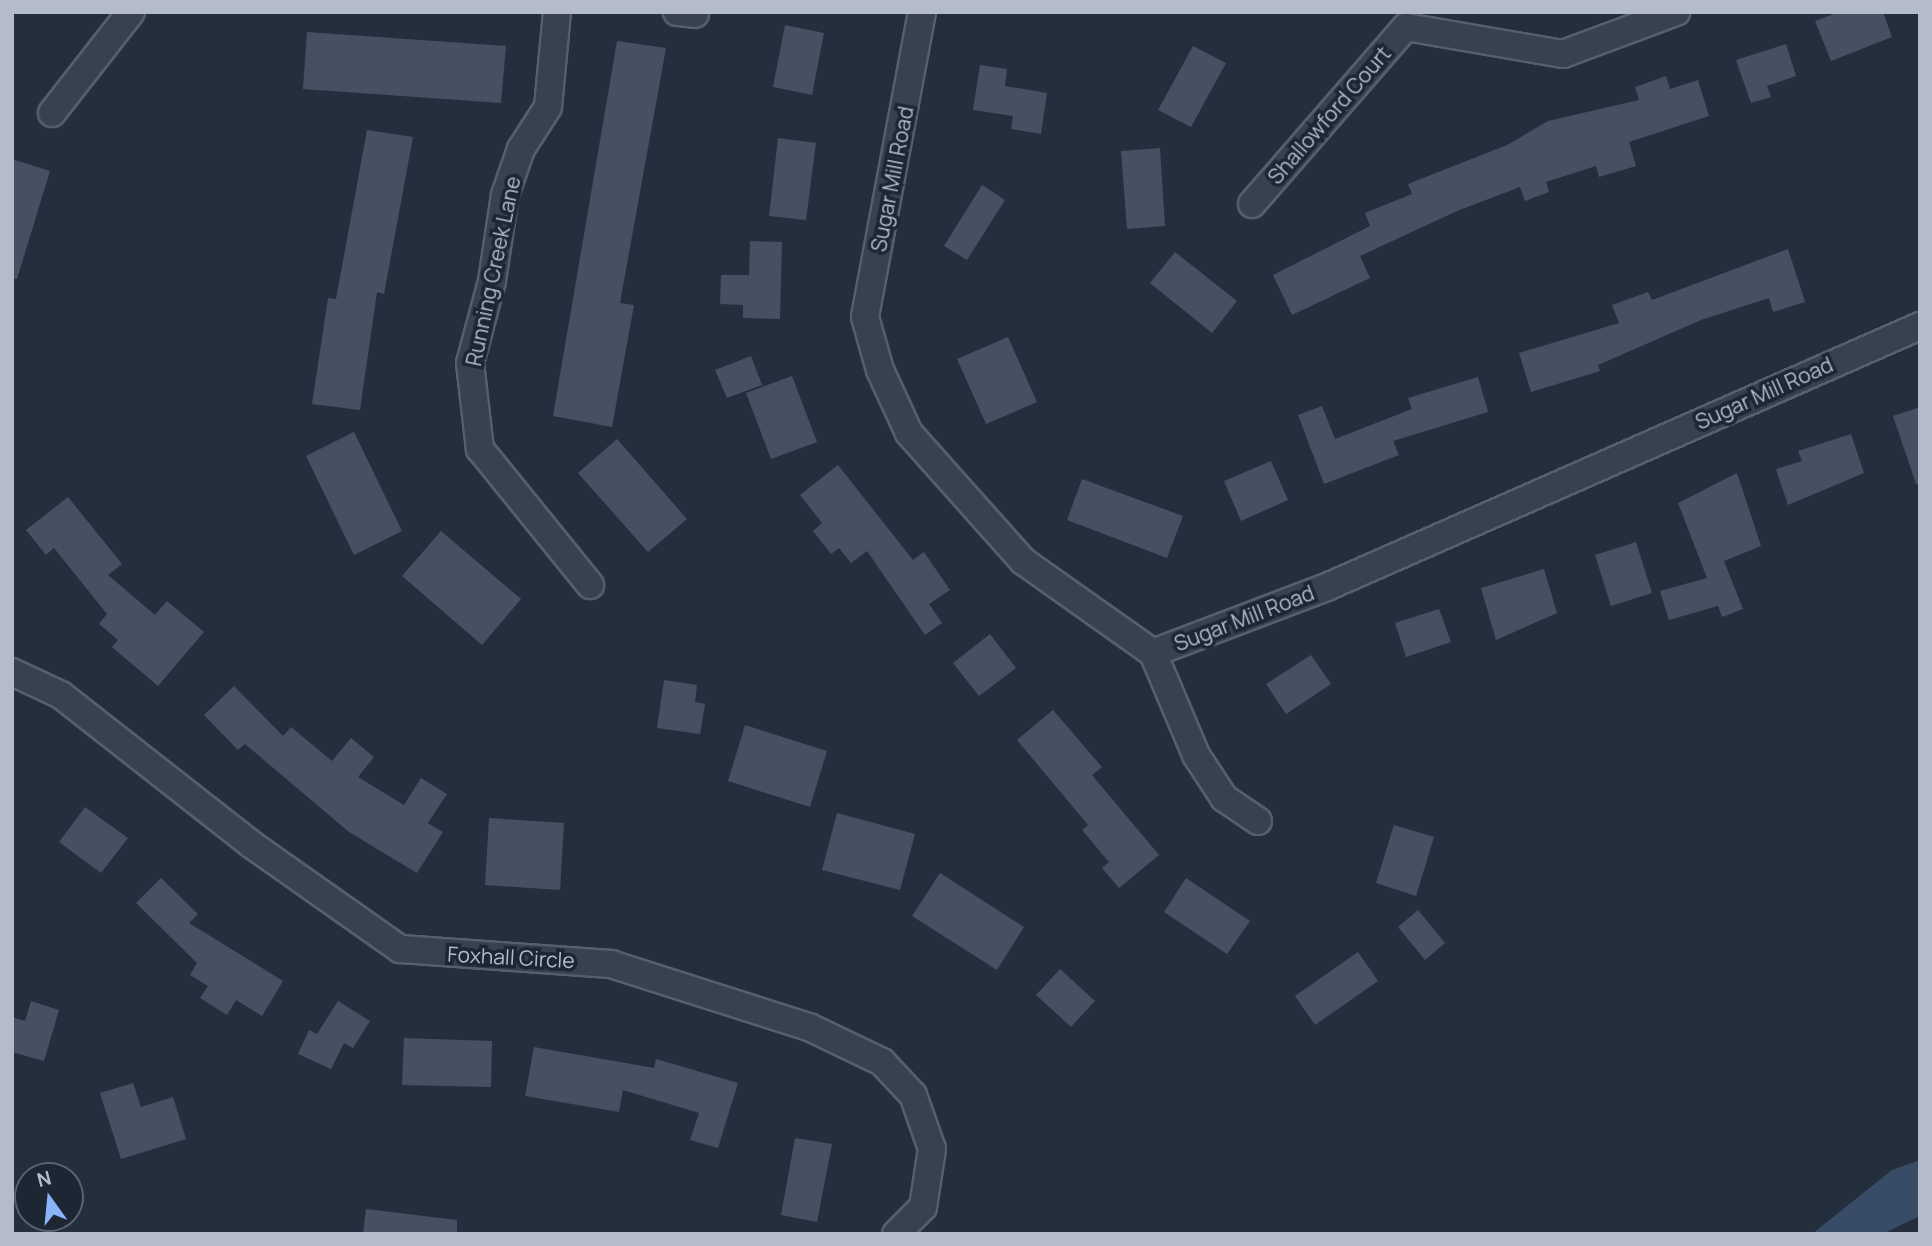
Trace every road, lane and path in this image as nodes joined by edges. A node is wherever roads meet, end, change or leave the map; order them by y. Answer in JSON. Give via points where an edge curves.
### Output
{"nodes":[{"id":1,"x":131,"y":12,"type":"edge"},
{"id":2,"x":557,"y":12,"type":"edge"},
{"id":3,"x":922,"y":12,"type":"edge"},
{"id":4,"x":1676,"y":12,"type":"edge"},
{"id":5,"x":1402,"y":19,"type":"edge"},
{"id":6,"x":52,"y":114,"type":"dead end"},
{"id":7,"x":1252,"y":204,"type":"dead end"},
{"id":8,"x":1920,"y":326,"type":"edge"},
{"id":9,"x":590,"y":585,"type":"dead end"},
{"id":10,"x":1153,"y":653,"type":"junction"},
{"id":11,"x":12,"y":672,"type":"edge"},
{"id":12,"x":1258,"y":821,"type":"dead end"},
{"id":13,"x":896,"y":1234,"type":"edge"}],
"edges":[{"from":1,"to":6,"type":"street"},
{"from":2,"to":9,"type":"street","name":"Running Creek Lane","via":[[548,107],[521,149],[505,195],[492,281],[470,363],[480,449]]},
{"from":3,"to":10,"type":"street","name":"Sugar Mill Road","via":[[865,317],[880,370],[909,433],[1023,561]]},
{"from":4,"to":5,"type":"street","via":[[1563,54]]},
{"from":5,"to":7,"type":"street","name":"Shallowford Court"},
{"from":8,"to":10,"type":"street","name":"Sugar Mill Road","via":[[1329,586]]},
{"from":10,"to":12,"type":"street","via":[[1196,755],[1224,798]]},
{"from":11,"to":13,"type":"street","name":"Foxhall Circle","via":[[61,695],[251,844],[400,949],[611,964],[809,1027],[882,1062],[913,1095],[932,1149],[923,1207]]}]}
